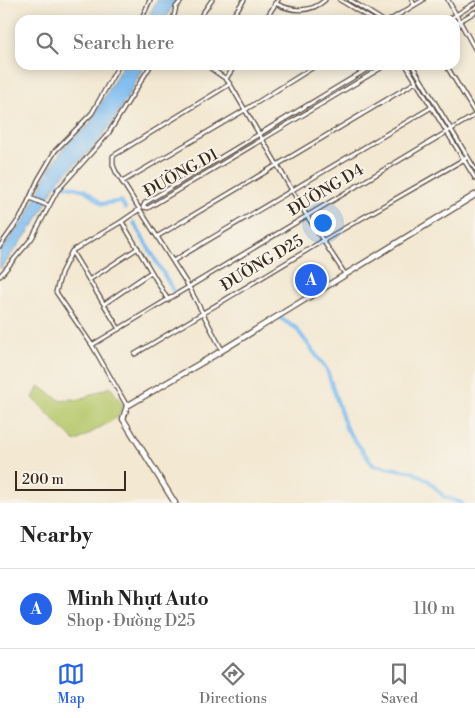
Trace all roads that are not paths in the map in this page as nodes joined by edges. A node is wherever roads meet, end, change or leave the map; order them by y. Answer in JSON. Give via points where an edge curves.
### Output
{"nodes":[{"id":1,"x":150,"y":0,"type":"edge"},
{"id":2,"x":182,"y":0,"type":"edge"},
{"id":3,"x":212,"y":0,"type":"edge"},
{"id":4,"x":244,"y":0,"type":"edge"},
{"id":5,"x":326,"y":0,"type":"edge"},
{"id":6,"x":340,"y":0,"type":"edge"},
{"id":7,"x":350,"y":0,"type":"edge"},
{"id":8,"x":412,"y":0,"type":"edge"},
{"id":9,"x":423,"y":0,"type":"edge"},
{"id":10,"x":448,"y":0,"type":"edge"},
{"id":11,"x":277,"y":2,"type":"edge"},
{"id":12,"x":475,"y":3,"type":"edge"},
{"id":13,"x":414,"y":5,"type":"junction"},
{"id":14,"x":475,"y":12,"type":"edge"},
{"id":15,"x":143,"y":15,"type":"edge"},
{"id":16,"x":174,"y":15,"type":"edge"},
{"id":17,"x":202,"y":15,"type":"edge"},
{"id":18,"x":234,"y":15,"type":"edge"},
{"id":19,"x":268,"y":15,"type":"edge"},
{"id":20,"x":365,"y":15,"type":"edge"},
{"id":21,"x":374,"y":15,"type":"edge"},
{"id":22,"x":398,"y":15,"type":"edge"},
{"id":23,"x":456,"y":15,"type":"joint"},
{"id":24,"x":460,"y":21,"type":"joint"},
{"id":25,"x":475,"y":49,"type":"edge"},
{"id":26,"x":116,"y":70,"type":"edge"},
{"id":27,"x":148,"y":70,"type":"edge"},
{"id":28,"x":213,"y":70,"type":"edge"},
{"id":29,"x":232,"y":70,"type":"edge"},
{"id":30,"x":309,"y":70,"type":"edge"},
{"id":31,"x":366,"y":70,"type":"edge"},
{"id":32,"x":378,"y":70,"type":"edge"},
{"id":33,"x":409,"y":70,"type":"edge"},
{"id":34,"x":415,"y":70,"type":"edge"},
{"id":35,"x":449,"y":70,"type":"edge"},
{"id":36,"x":226,"y":79,"type":"junction"},
{"id":37,"x":416,"y":82,"type":"junction"},
{"id":38,"x":230,"y":84,"type":"junction"},
{"id":39,"x":432,"y":107,"type":"junction"},
{"id":40,"x":245,"y":110,"type":"junction"},
{"id":41,"x":475,"y":114,"type":"edge"},
{"id":42,"x":449,"y":130,"type":"junction"},
{"id":43,"x":259,"y":136,"type":"junction"},
{"id":44,"x":262,"y":140,"type":"junction"},
{"id":45,"x":466,"y":158,"type":"junction"},
{"id":46,"x":277,"y":166,"type":"junction"},
{"id":47,"x":475,"y":169,"type":"edge"},
{"id":48,"x":475,"y":178,"type":"edge"},
{"id":49,"x":122,"y":182,"type":"junction"},
{"id":50,"x":292,"y":191,"type":"junction"},
{"id":51,"x":475,"y":195,"type":"edge"},
{"id":52,"x":31,"y":199,"type":"junction"},
{"id":53,"x":47,"y":205,"type":"junction"},
{"id":54,"x":141,"y":208,"type":"junction"},
{"id":55,"x":307,"y":216,"type":"junction"},
{"id":56,"x":122,"y":222,"type":"junction"},
{"id":57,"x":158,"y":236,"type":"junction"},
{"id":58,"x":324,"y":240,"type":"junction"},
{"id":59,"x":0,"y":246,"type":"edge"},
{"id":60,"x":138,"y":248,"type":"junction"},
{"id":61,"x":72,"y":251,"type":"junction"},
{"id":62,"x":173,"y":261,"type":"junction"},
{"id":63,"x":151,"y":272,"type":"junction"},
{"id":64,"x":345,"y":274,"type":"junction"},
{"id":65,"x":0,"y":276,"type":"edge"},
{"id":66,"x":89,"y":280,"type":"junction"},
{"id":67,"x":189,"y":287,"type":"junction"},
{"id":68,"x":168,"y":300,"type":"junction"},
{"id":69,"x":104,"y":304,"type":"junction"},
{"id":70,"x":204,"y":313,"type":"junction"},
{"id":71,"x":119,"y":329,"type":"junction"},
{"id":72,"x":92,"y":345,"type":"junction"},
{"id":73,"x":222,"y":350,"type":"junction"},
{"id":74,"x":135,"y":354,"type":"dead end"},
{"id":75,"x":127,"y":406,"type":"junction"},
{"id":76,"x":175,"y":503,"type":"edge"}],
"edges":[{"from":1,"to":15,"type":"street"},
{"from":2,"to":16,"type":"street"},
{"from":3,"to":17,"type":"street"},
{"from":4,"to":18,"type":"street"},
{"from":5,"to":11,"type":"street","via":[[301,10],[284,8]]},
{"from":6,"to":20,"type":"street"},
{"from":7,"to":21,"type":"street"},
{"from":8,"to":13,"type":"street"},
{"from":9,"to":13,"type":"street"},
{"from":10,"to":23,"type":"street"},
{"from":11,"to":19,"type":"street"},
{"from":12,"to":23,"type":"street"},
{"from":13,"to":22,"type":"street"},
{"from":14,"to":24,"type":"street"},
{"from":24,"to":25,"type":"street"},
{"from":26,"to":52,"type":"street","via":[[89,117],[61,142],[45,166]]},
{"from":27,"to":53,"type":"street","via":[[105,138]]},
{"from":28,"to":36,"type":"street"},
{"from":29,"to":36,"type":"street"},
{"from":30,"to":40,"type":"street"},
{"from":31,"to":43,"type":"street","name":"ĐƯỜNG D1"},
{"from":32,"to":44,"type":"street","name":"ĐƯỜNG D1"},
{"from":33,"to":37,"type":"street"},
{"from":34,"to":42,"type":"street"},
{"from":35,"to":41,"type":"street"},
{"from":36,"to":38,"type":"street"},
{"from":37,"to":39,"type":"street"},
{"from":37,"to":46,"type":"street"},
{"from":38,"to":40,"type":"street"},
{"from":38,"to":49,"type":"street","via":[[113,156],[113,165]]},
{"from":39,"to":42,"type":"street"},
{"from":39,"to":50,"type":"street"},
{"from":40,"to":43,"type":"street"},
{"from":40,"to":49,"type":"street"},
{"from":41,"to":42,"type":"street","name":"ĐƯỜNG D4"},
{"from":42,"to":45,"type":"street"},
{"from":42,"to":55,"type":"street","name":"ĐƯỜNG D4"},
{"from":43,"to":44,"type":"street"},
{"from":43,"to":54,"type":"street","name":"ĐƯỜNG D1"},
{"from":44,"to":46,"type":"street"},
{"from":44,"to":54,"type":"street","name":"ĐƯỜNG D1","via":[[148,208]]},
{"from":45,"to":47,"type":"street"},
{"from":45,"to":48,"type":"street"},
{"from":45,"to":58,"type":"street","name":"ĐƯỜNG D25"},
{"from":46,"to":50,"type":"street"},
{"from":46,"to":57,"type":"street"},
{"from":49,"to":54,"type":"street"},
{"from":50,"to":55,"type":"street"},
{"from":50,"to":62,"type":"street"},
{"from":51,"to":64,"type":"street"},
{"from":52,"to":53,"type":"street"},
{"from":52,"to":59,"type":"street"},
{"from":53,"to":65,"type":"street","via":[[32,238]]},
{"from":54,"to":56,"type":"street"},
{"from":54,"to":57,"type":"street"},
{"from":55,"to":58,"type":"street"},
{"from":55,"to":67,"type":"street","name":"ĐƯỜNG D4"},
{"from":56,"to":60,"type":"street"},
{"from":56,"to":61,"type":"street"},
{"from":57,"to":62,"type":"street"},
{"from":58,"to":64,"type":"street"},
{"from":58,"to":70,"type":"street","name":"ĐƯỜNG D25"},
{"from":60,"to":63,"type":"street"},
{"from":60,"to":66,"type":"street"},
{"from":61,"to":66,"type":"street"},
{"from":61,"to":72,"type":"street","via":[[56,292]]},
{"from":62,"to":67,"type":"street"},
{"from":63,"to":68,"type":"street"},
{"from":63,"to":69,"type":"street"},
{"from":64,"to":73,"type":"street"},
{"from":66,"to":69,"type":"street"},
{"from":67,"to":68,"type":"street","name":"ĐƯỜNG D4"},
{"from":67,"to":70,"type":"street"},
{"from":68,"to":71,"type":"street","name":"ĐƯỜNG D4"},
{"from":69,"to":71,"type":"street"},
{"from":70,"to":73,"type":"street"},
{"from":70,"to":74,"type":"street","name":"ĐƯỜNG D25"},
{"from":71,"to":72,"type":"street","name":"ĐƯỜNG D4"},
{"from":72,"to":75,"type":"street"},
{"from":73,"to":75,"type":"street"},
{"from":75,"to":76,"type":"street","via":[[123,419]]}]}
